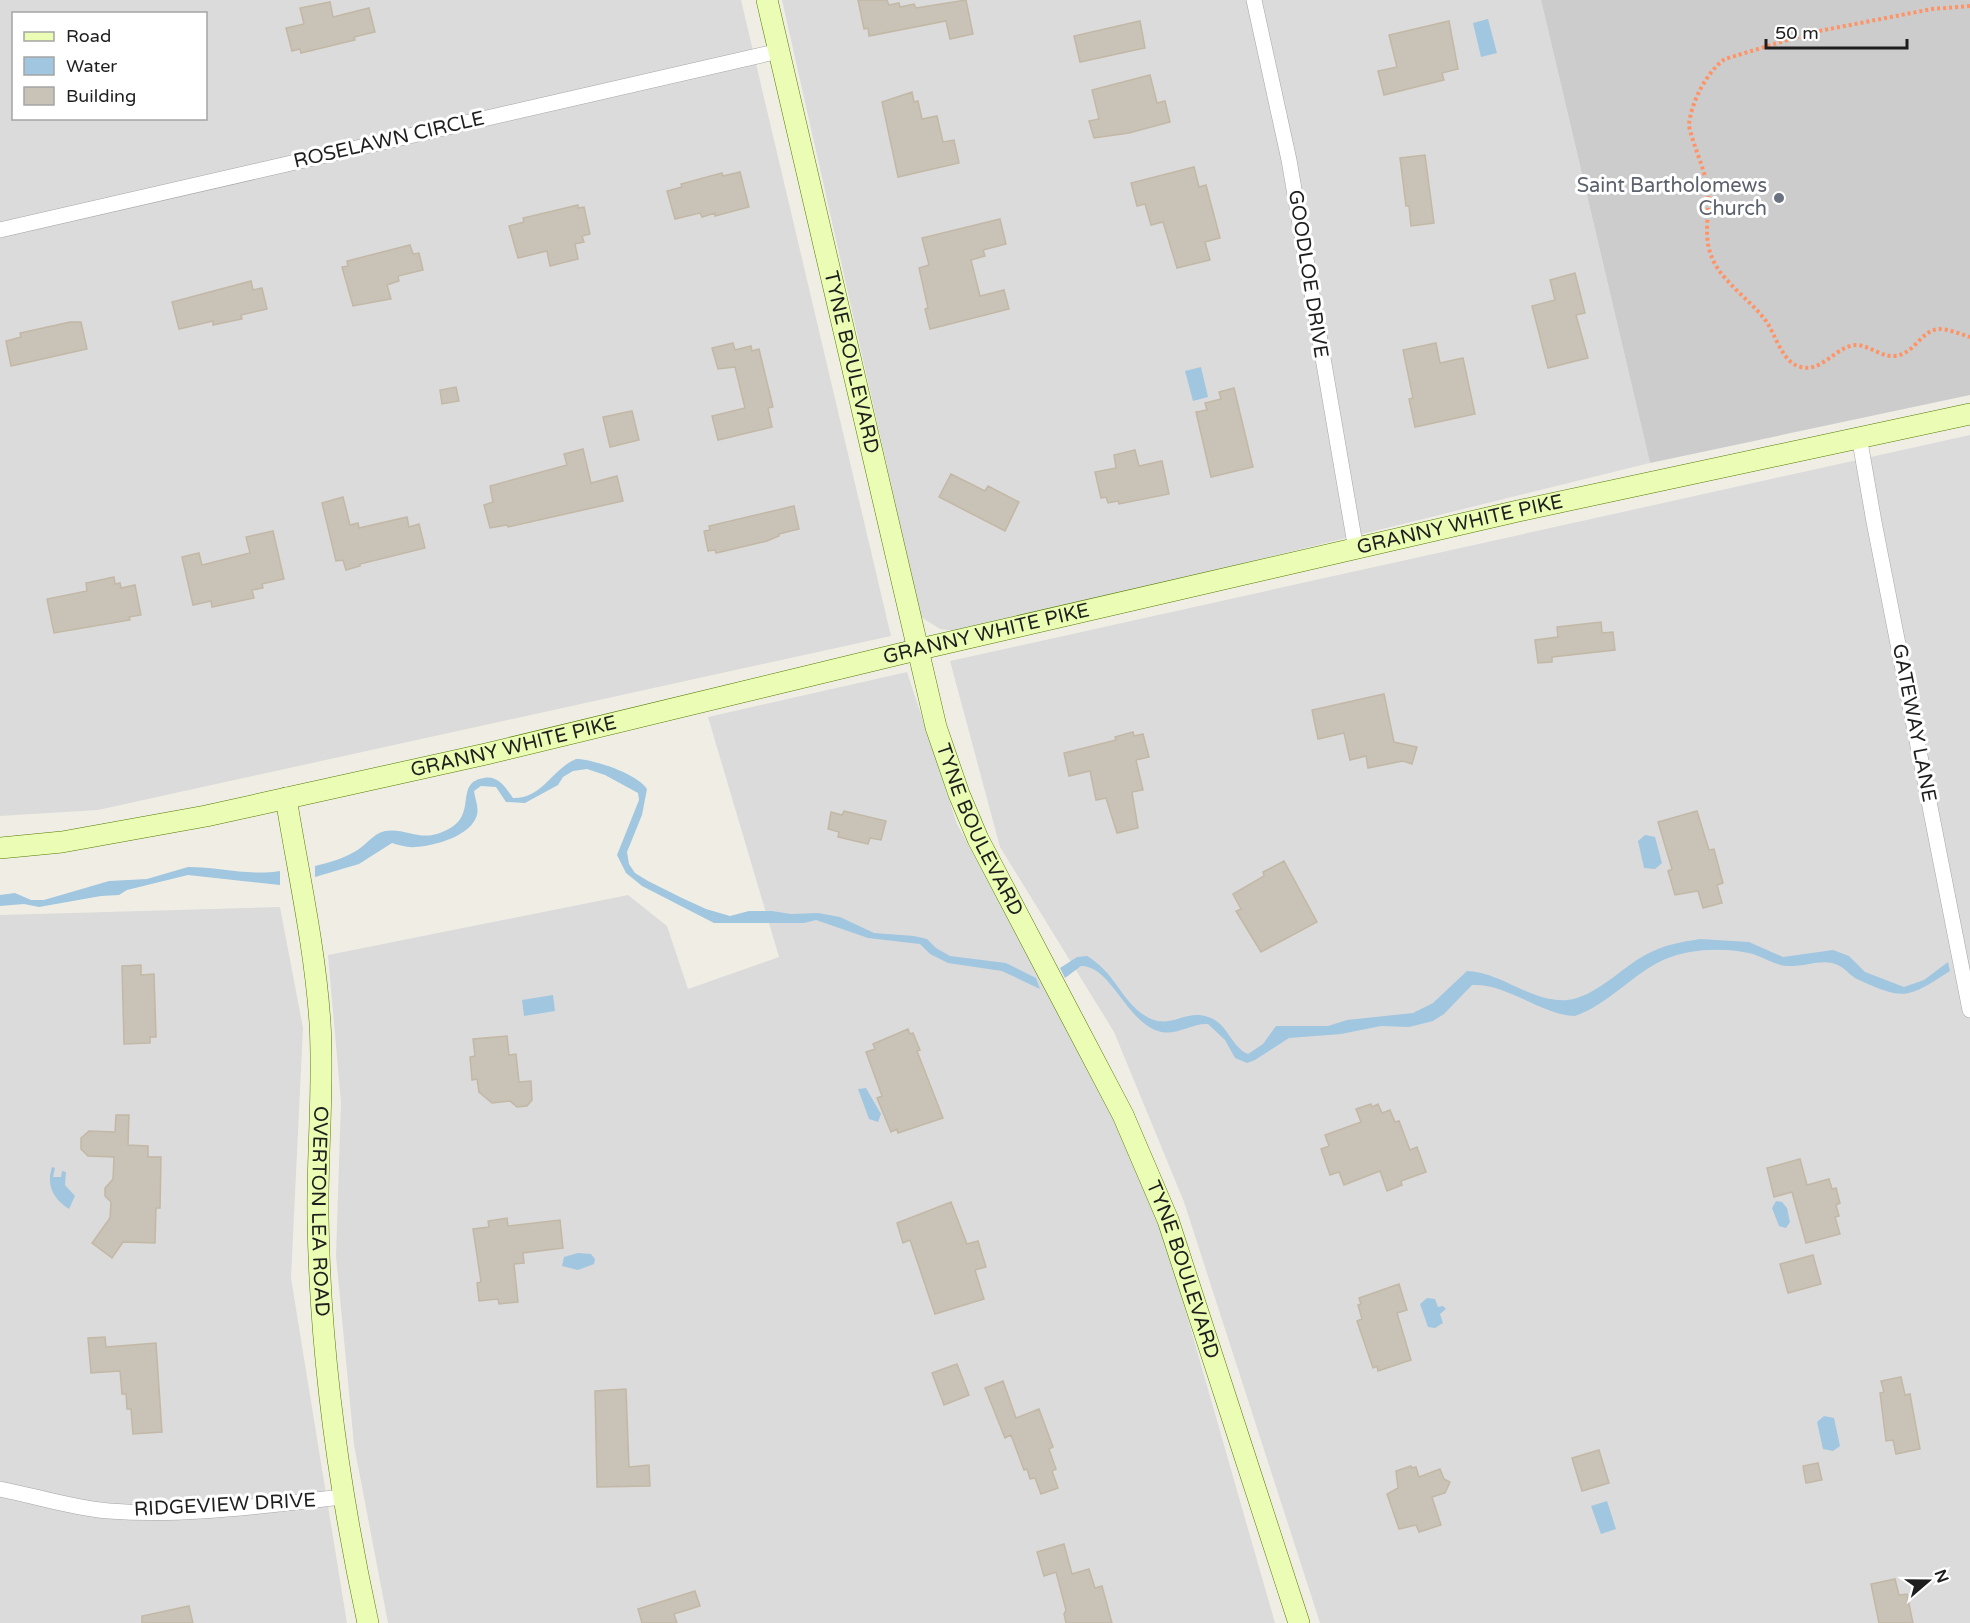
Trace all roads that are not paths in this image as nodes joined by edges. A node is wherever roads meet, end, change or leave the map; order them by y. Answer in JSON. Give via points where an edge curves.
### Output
{"nodes":[{"id":1,"x":767,"y":0,"type":"edge"},
{"id":2,"x":1254,"y":0,"type":"edge"},
{"id":3,"x":779,"y":51,"type":"junction"},
{"id":4,"x":0,"y":230,"type":"edge"},
{"id":5,"x":1970,"y":414,"type":"edge"},
{"id":6,"x":1859,"y":436,"type":"junction"},
{"id":7,"x":1356,"y":550,"type":"junction"},
{"id":8,"x":916,"y":650,"type":"junction"},
{"id":9,"x":286,"y":798,"type":"junction"},
{"id":10,"x":0,"y":848,"type":"edge"},
{"id":11,"x":1970,"y":1010,"type":"edge"},
{"id":12,"x":0,"y":1490,"type":"edge"},
{"id":13,"x":343,"y":1497,"type":"junction"},
{"id":14,"x":368,"y":1623,"type":"edge"},
{"id":15,"x":1299,"y":1623,"type":"edge"}],
"edges":[{"from":1,"to":3,"type":"street","name":"TYNE BOULEVARD"},
{"from":2,"to":7,"type":"street","name":"GOODLOE DRIVE","via":[[1289,160]]},
{"from":3,"to":4,"type":"street","name":"ROSELAWN CIRCLE"},
{"from":3,"to":8,"type":"street","name":"TYNE BOULEVARD"},
{"from":5,"to":6,"type":"street","name":"GRANNY WHITE PIKE"},
{"from":6,"to":7,"type":"street","name":"GRANNY WHITE PIKE"},
{"from":6,"to":11,"type":"street","name":"GATEWAY LANE"},
{"from":7,"to":8,"type":"street","name":"GRANNY WHITE PIKE"},
{"from":8,"to":9,"type":"street","name":"GRANNY WHITE PIKE"},
{"from":8,"to":15,"type":"street","name":"TYNE BOULEVARD","via":[[936,727],[969,820],[1124,1115],[1168,1220]]},
{"from":9,"to":10,"type":"street","name":"GRANNY WHITE PIKE","via":[[62,842]]},
{"from":9,"to":13,"type":"street","name":"OVERTON LEA ROAD","via":[[318,996],[322,1051],[320,1267],[329,1388]]},
{"from":12,"to":13,"type":"street","name":"RIDGEVIEW DRIVE","via":[[129,1512]]},
{"from":13,"to":14,"type":"street","name":"OVERTON LEA ROAD"}]}
